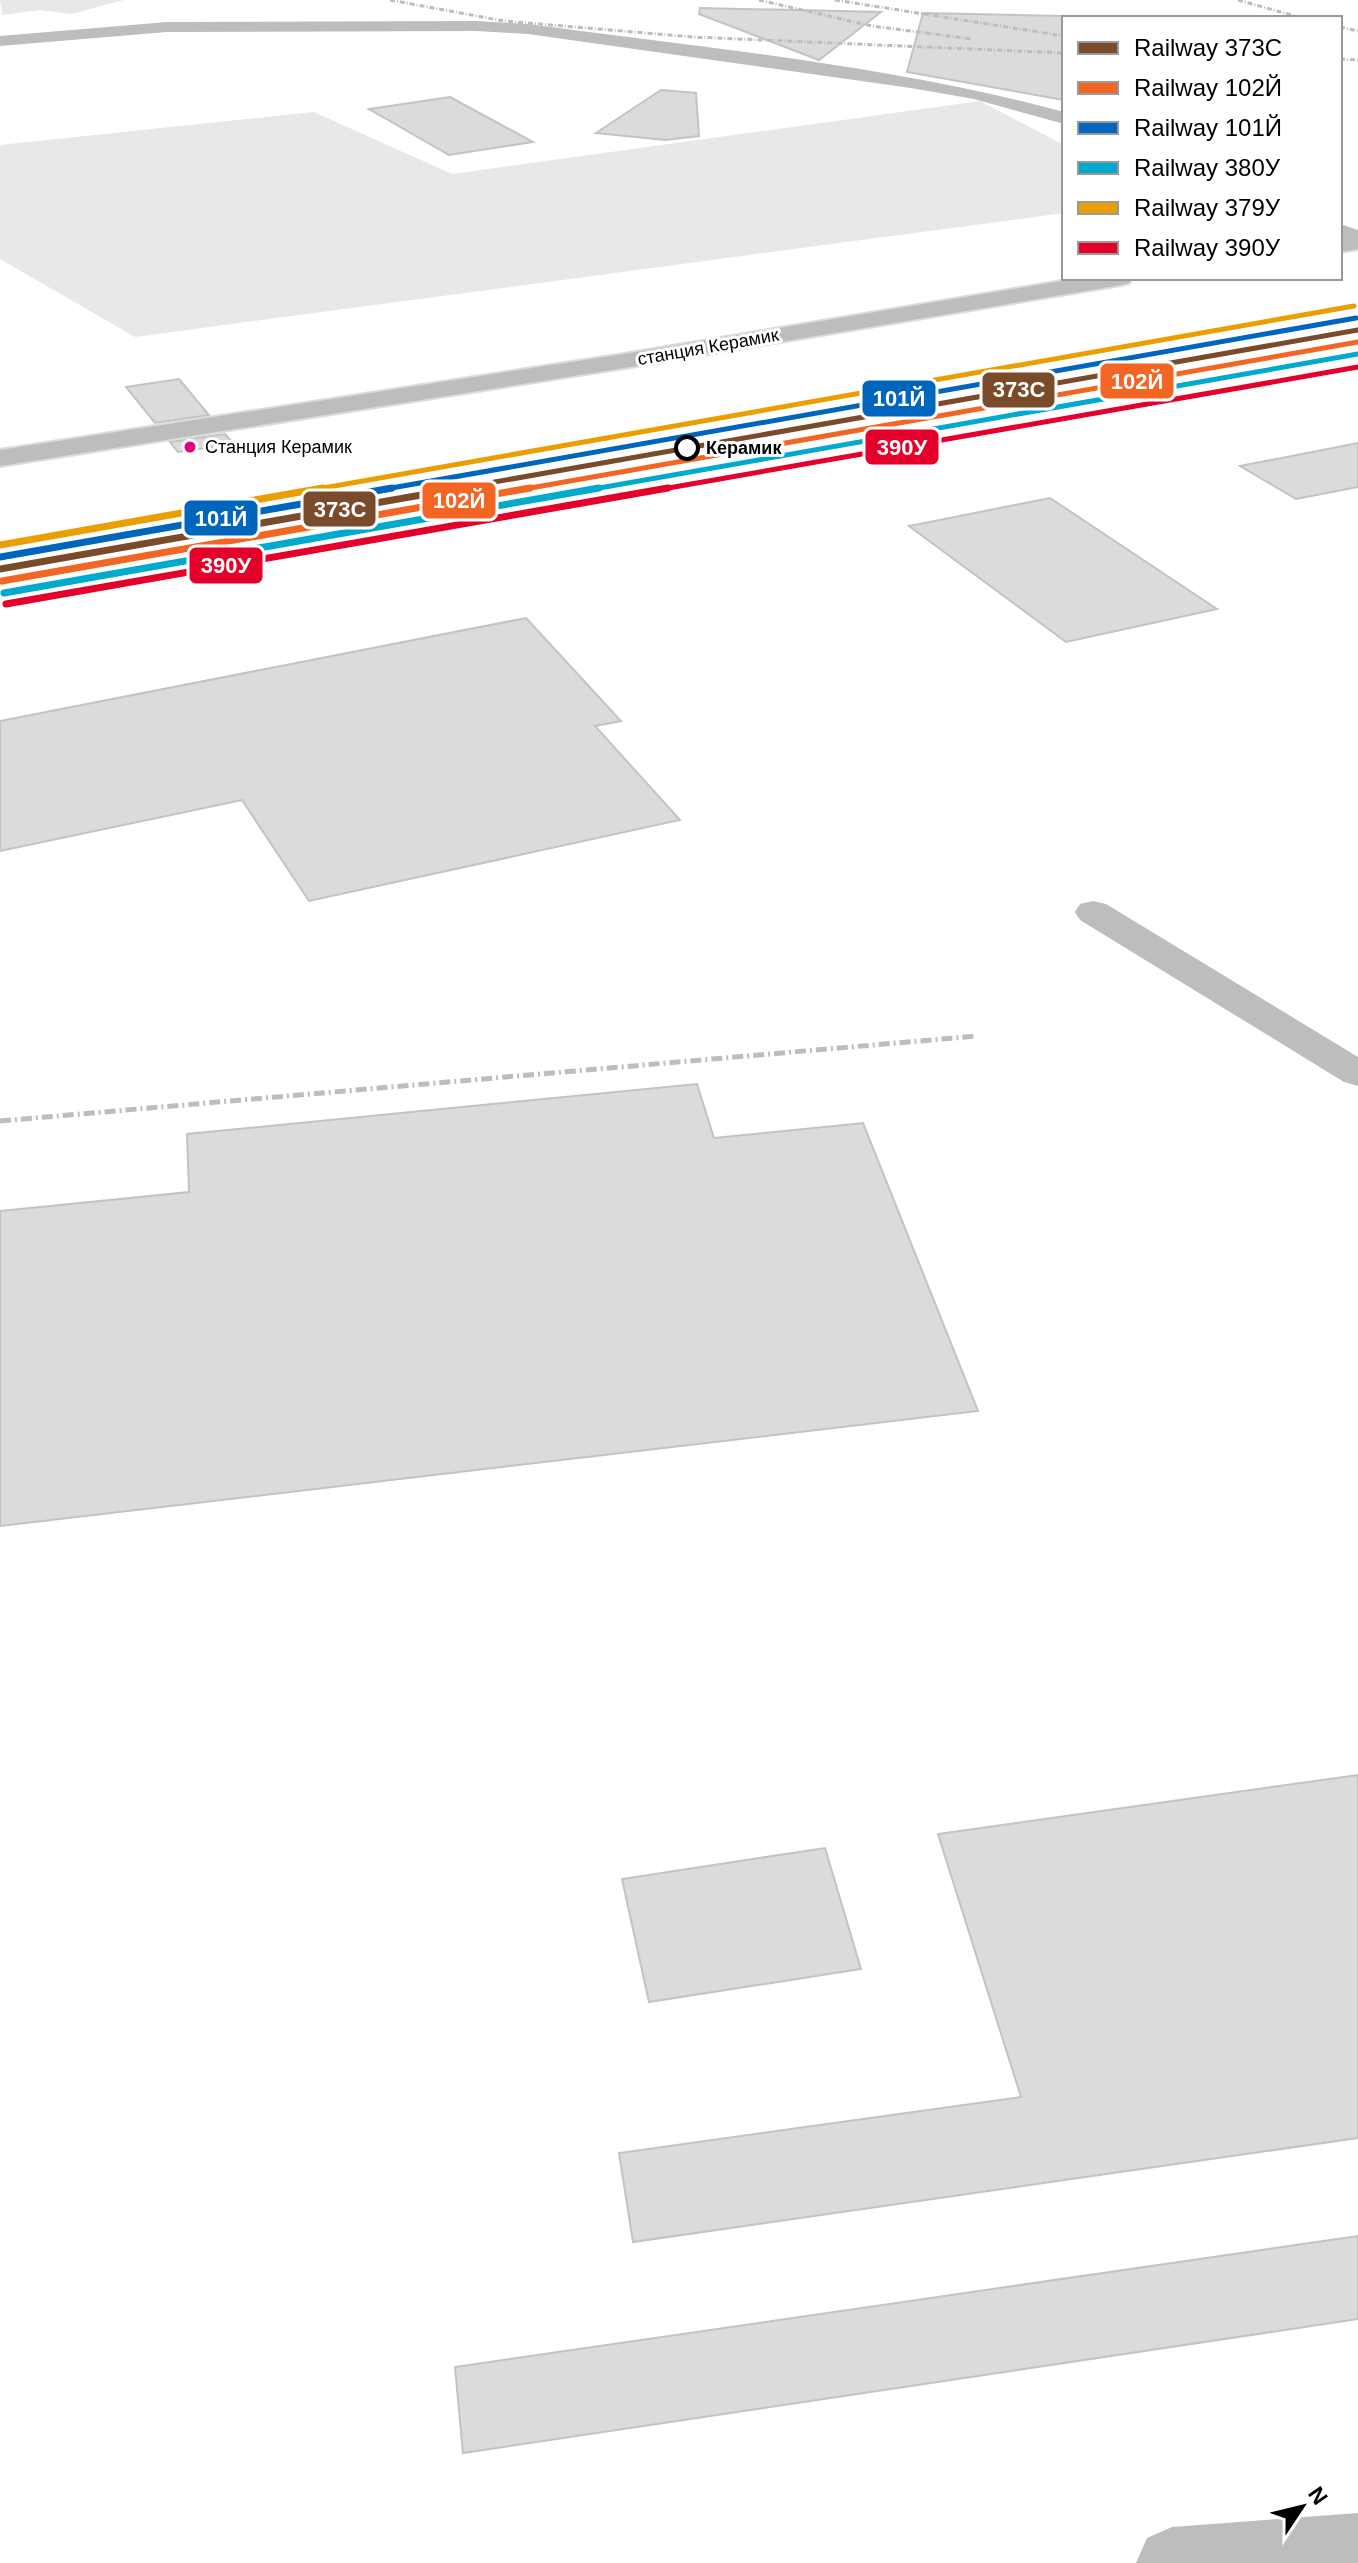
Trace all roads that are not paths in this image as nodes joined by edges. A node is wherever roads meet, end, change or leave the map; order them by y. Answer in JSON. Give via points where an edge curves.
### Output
{"nodes":[{"id":1,"x":40,"y":17,"type":"dead end"},
{"id":2,"x":83,"y":34,"type":"junction"},
{"id":3,"x":0,"y":41,"type":"edge"},
{"id":4,"x":1062,"y":117,"type":"edge"},
{"id":5,"x":1111,"y":280,"type":"edge"},
{"id":6,"x":0,"y":458,"type":"edge"},
{"id":7,"x":1093,"y":912,"type":"dead end"},
{"id":8,"x":1358,"y":1074,"type":"edge"},
{"id":9,"x":1358,"y":2548,"type":"edge"},
{"id":10,"x":1172,"y":2563,"type":"edge"}],
"edges":[{"from":1,"to":2,"type":"street"},
{"from":2,"to":3,"type":"street"},
{"from":2,"to":4,"type":"street","via":[[183,27],[528,29],[911,82]]},
{"from":5,"to":6,"type":"street","name":"станция Керамик"},
{"from":7,"to":8,"type":"street"},
{"from":9,"to":10,"type":"street"}]}
